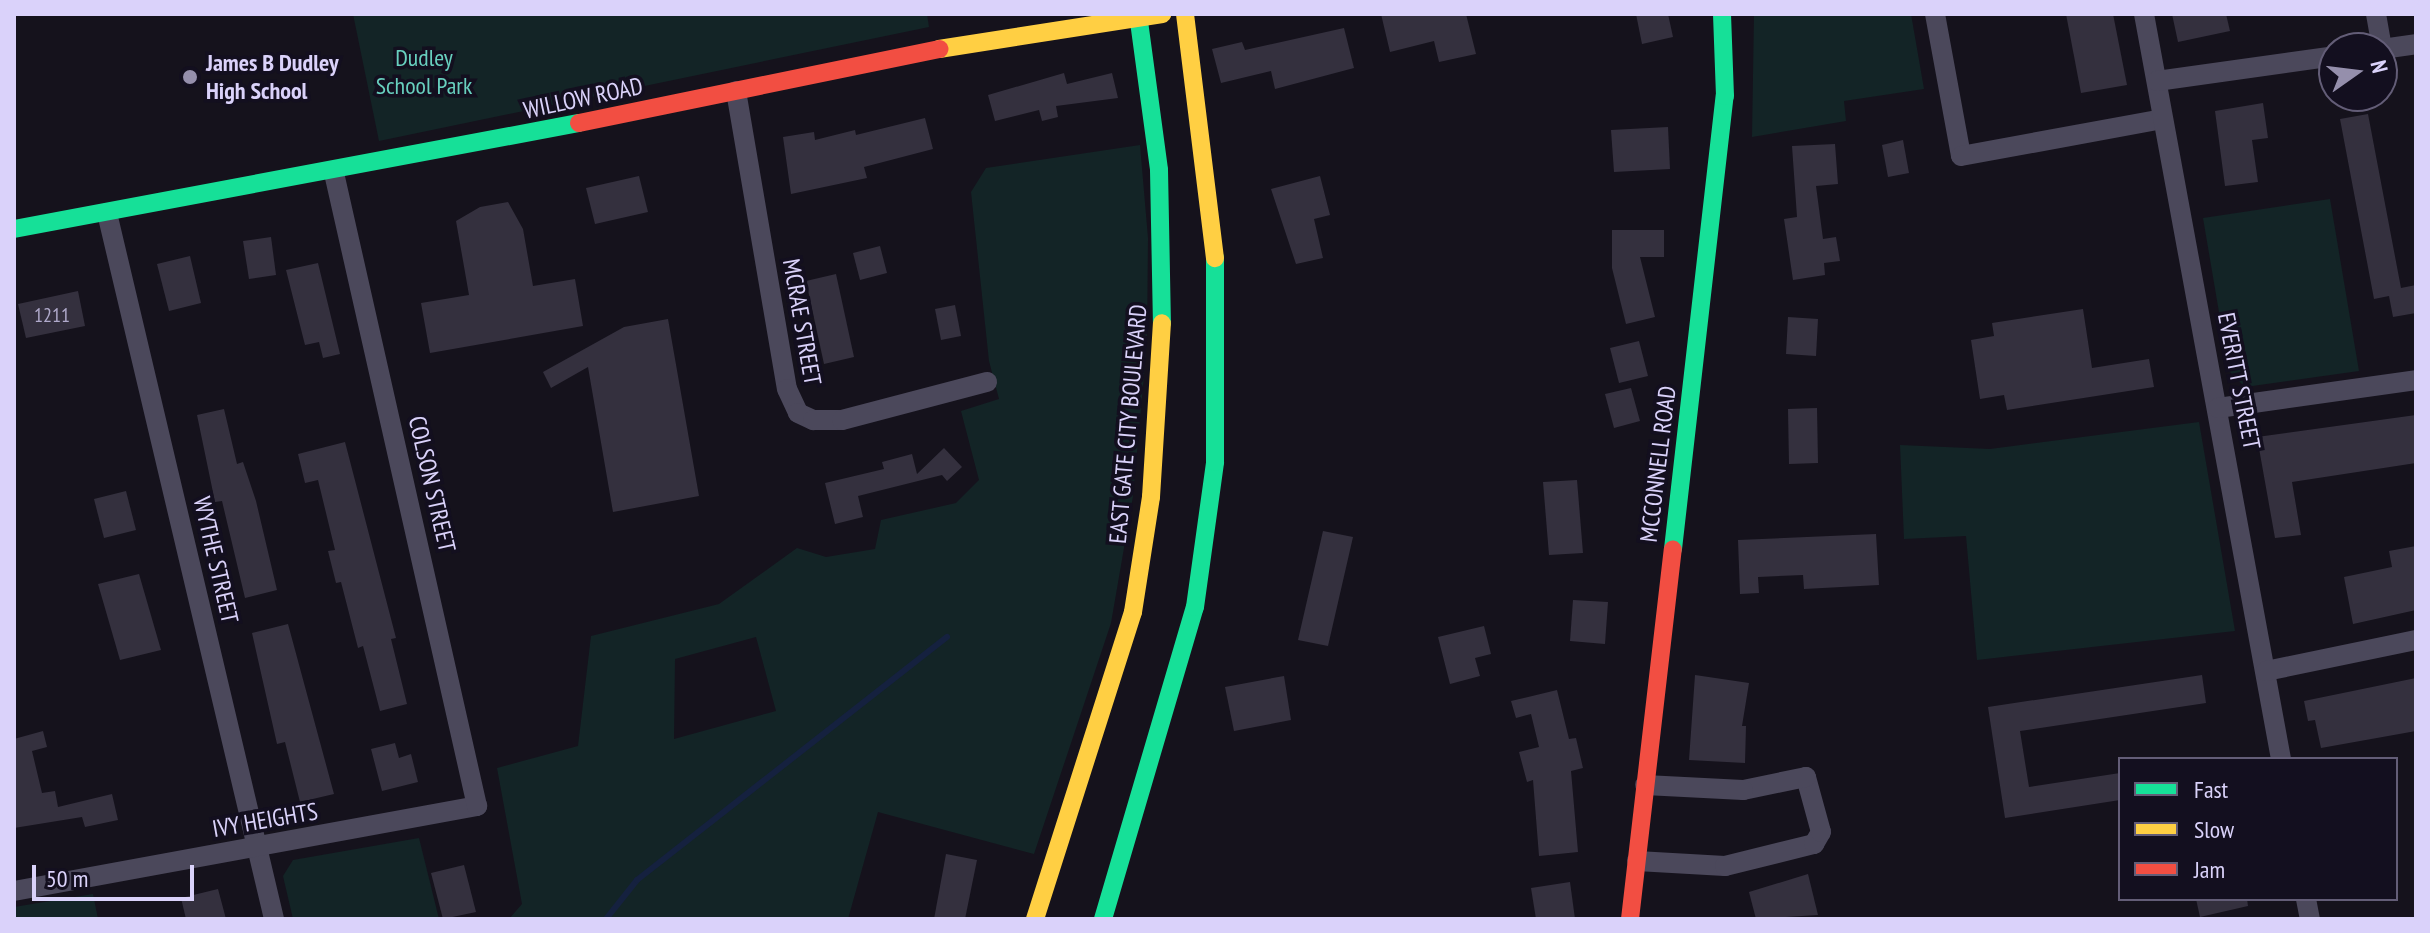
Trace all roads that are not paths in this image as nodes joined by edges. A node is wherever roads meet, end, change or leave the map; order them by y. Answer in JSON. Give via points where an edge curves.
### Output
{"nodes":[{"id":1,"x":1162,"y":14,"type":"edge"},
{"id":2,"x":1185,"y":14,"type":"edge"},
{"id":3,"x":1722,"y":14,"type":"edge"},
{"id":4,"x":1935,"y":14,"type":"edge"},
{"id":5,"x":2144,"y":14,"type":"edge"},
{"id":6,"x":1139,"y":16,"type":"edge"},
{"id":7,"x":2318,"y":58,"type":"edge"},
{"id":8,"x":2157,"y":81,"type":"junction"},
{"id":9,"x":736,"y":91,"type":"junction"},
{"id":10,"x":2163,"y":119,"type":"junction"},
{"id":11,"x":334,"y":173,"type":"junction"},
{"id":12,"x":107,"y":213,"type":"junction"},
{"id":13,"x":14,"y":229,"type":"edge"},
{"id":14,"x":2416,"y":380,"type":"edge"},
{"id":15,"x":987,"y":382,"type":"dead end"},
{"id":16,"x":2218,"y":408,"type":"junction"},
{"id":17,"x":2416,"y":640,"type":"edge"},
{"id":18,"x":2266,"y":671,"type":"junction"},
{"id":19,"x":2281,"y":757,"type":"edge"},
{"id":20,"x":1645,"y":785,"type":"junction"},
{"id":21,"x":477,"y":806,"type":"joint"},
{"id":22,"x":257,"y":848,"type":"junction"},
{"id":23,"x":1637,"y":861,"type":"junction"},
{"id":24,"x":14,"y":891,"type":"edge"},
{"id":25,"x":274,"y":919,"type":"edge"},
{"id":26,"x":1035,"y":919,"type":"edge"},
{"id":27,"x":1103,"y":919,"type":"edge"},
{"id":28,"x":1630,"y":919,"type":"edge"}],
"edges":[{"from":1,"to":6,"type":"street","name":"WILLOW ROAD"},
{"from":2,"to":27,"type":"street","via":[[1218,280],[1215,462],[1195,607]]},
{"from":3,"to":20,"type":"street","name":"MCCONNELL ROAD","via":[[1725,96]]},
{"from":4,"to":10,"type":"street","via":[[1961,156]]},
{"from":5,"to":8,"type":"street","name":"EVERITT STREET"},
{"from":6,"to":9,"type":"street","name":"WILLOW ROAD","via":[[943,48]]},
{"from":6,"to":26,"type":"street","name":"EAST GATE CITY BOULEVARD","via":[[1159,170],[1163,305],[1151,497],[1133,612]]},
{"from":7,"to":8,"type":"street"},
{"from":8,"to":10,"type":"street","name":"EVERITT STREET"},
{"from":9,"to":11,"type":"street","name":"WILLOW ROAD"},
{"from":9,"to":15,"type":"street","name":"MCRAE STREET","via":[[787,389],[798,413],[813,420],[842,420]]},
{"from":10,"to":16,"type":"street","name":"EVERITT STREET"},
{"from":11,"to":12,"type":"street","name":"WILLOW ROAD"},
{"from":11,"to":21,"type":"street","name":"COLSON STREET"},
{"from":12,"to":13,"type":"street","name":"WILLOW ROAD"},
{"from":12,"to":22,"type":"street","name":"WYTHE STREET"},
{"from":14,"to":16,"type":"street"},
{"from":16,"to":18,"type":"street","name":"EVERITT STREET"},
{"from":17,"to":18,"type":"street"},
{"from":18,"to":19,"type":"street","name":"EVERITT STREET"},
{"from":20,"to":23,"type":"street","name":"MCCONNELL ROAD"},
{"from":20,"to":23,"type":"street","via":[[1743,790],[1806,777],[1821,832],[1814,844],[1725,866]]},
{"from":21,"to":22,"type":"street","name":"IVY HEIGHTS"},
{"from":22,"to":24,"type":"street","name":"IVY HEIGHTS"},
{"from":22,"to":25,"type":"street","name":"WYTHE STREET"},
{"from":23,"to":28,"type":"street","name":"MCCONNELL ROAD"}]}
